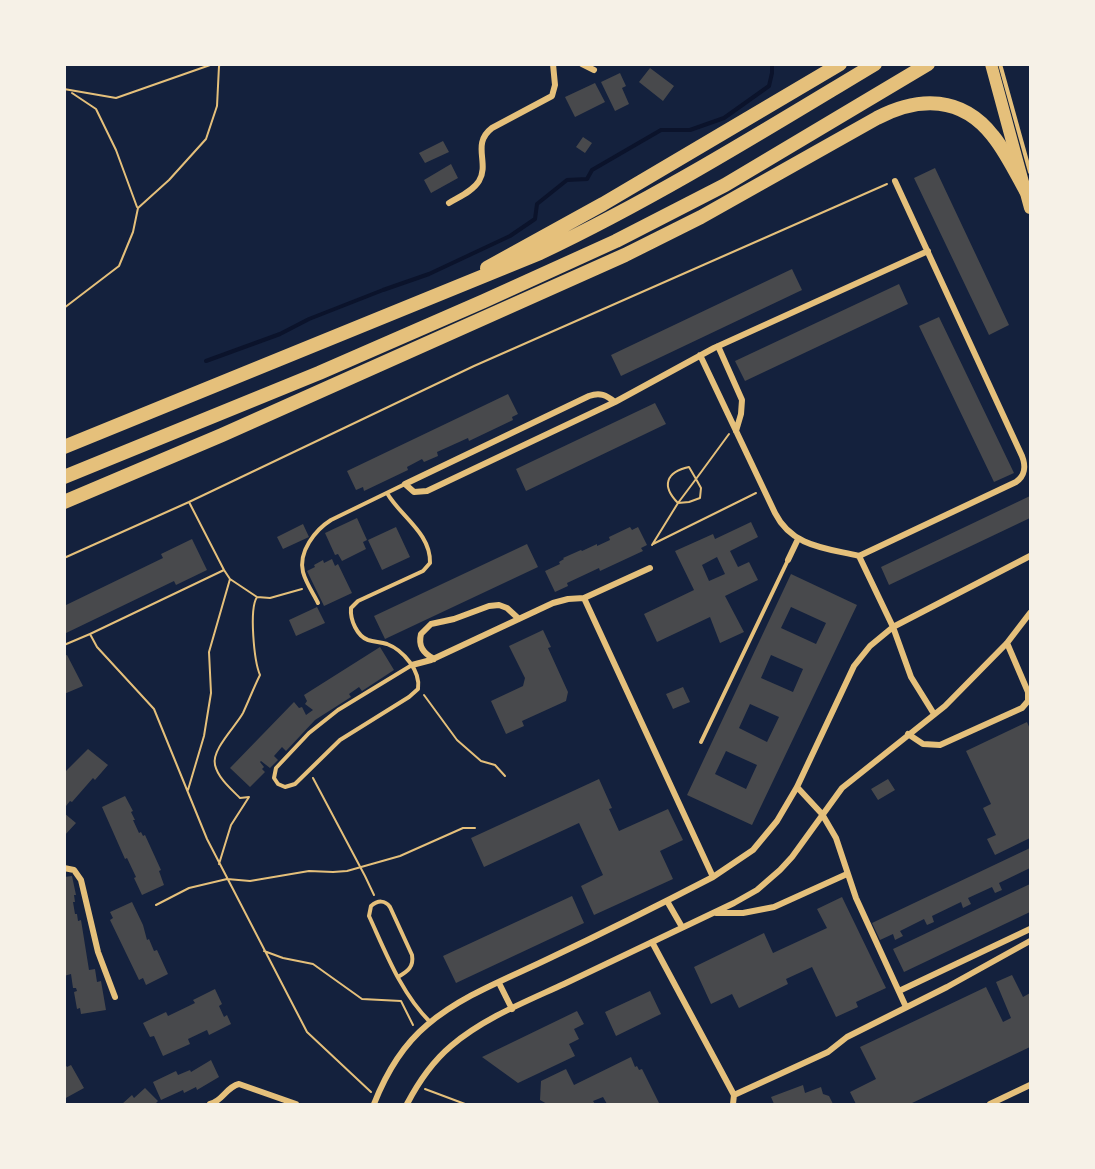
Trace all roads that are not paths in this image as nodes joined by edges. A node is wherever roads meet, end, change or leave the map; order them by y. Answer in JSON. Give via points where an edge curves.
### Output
{"nodes":[{"id":1,"x":553,"y":64,"type":"edge"},
{"id":2,"x":582,"y":64,"type":"edge"},
{"id":3,"x":840,"y":64,"type":"edge"},
{"id":4,"x":875,"y":64,"type":"edge"},
{"id":5,"x":928,"y":64,"type":"edge"},
{"id":6,"x":991,"y":64,"type":"edge"},
{"id":7,"x":1000,"y":64,"type":"edge"},
{"id":8,"x":594,"y":70,"type":"dead end"},
{"id":9,"x":1030,"y":172,"type":"edge"},
{"id":10,"x":895,"y":181,"type":"road end"},
{"id":11,"x":1026,"y":191,"type":"junction"},
{"id":12,"x":449,"y":203,"type":"dead end"},
{"id":13,"x":1030,"y":208,"type":"edge"},
{"id":14,"x":928,"y":250,"type":"junction"},
{"id":15,"x":427,"y":300,"type":"junction"},
{"id":16,"x":718,"y":346,"type":"junction"},
{"id":17,"x":700,"y":355,"type":"junction"},
{"id":18,"x":615,"y":402,"type":"junction"},
{"id":19,"x":520,"y":429,"type":"junction"},
{"id":20,"x":735,"y":429,"type":"junction"},
{"id":21,"x":527,"y":443,"type":"junction"},
{"id":22,"x":64,"y":447,"type":"edge"},
{"id":23,"x":64,"y":477,"type":"edge"},
{"id":24,"x":405,"y":484,"type":"junction"},
{"id":25,"x":387,"y":493,"type":"junction"},
{"id":26,"x":64,"y":502,"type":"edge"},
{"id":27,"x":798,"y":539,"type":"junction"},
{"id":28,"x":859,"y":556,"type":"junction"},
{"id":29,"x":1030,"y":556,"type":"edge"},
{"id":30,"x":788,"y":560,"type":"joint"},
{"id":31,"x":650,"y":568,"type":"dead end"},
{"id":32,"x":584,"y":598,"type":"junction"},
{"id":33,"x":318,"y":603,"type":"dead end"},
{"id":34,"x":1030,"y":613,"type":"edge"},
{"id":35,"x":519,"y":619,"type":"junction"},
{"id":36,"x":893,"y":627,"type":"junction"},
{"id":37,"x":1007,"y":643,"type":"junction"},
{"id":38,"x":434,"y":659,"type":"junction"},
{"id":39,"x":412,"y":665,"type":"junction"},
{"id":40,"x":934,"y":714,"type":"junction"},
{"id":41,"x":908,"y":734,"type":"junction"},
{"id":42,"x":701,"y":742,"type":"dead end"},
{"id":43,"x":797,"y":787,"type":"junction"},
{"id":44,"x":822,"y":814,"type":"junction"},
{"id":45,"x":64,"y":868,"type":"edge"},
{"id":46,"x":847,"y":874,"type":"junction"},
{"id":47,"x":713,"y":877,"type":"junction"},
{"id":48,"x":668,"y":901,"type":"junction"},
{"id":49,"x":712,"y":913,"type":"junction"},
{"id":50,"x":682,"y":927,"type":"junction"},
{"id":51,"x":1030,"y":929,"type":"edge"},
{"id":52,"x":1030,"y":941,"type":"edge"},
{"id":53,"x":652,"y":942,"type":"junction"},
{"id":54,"x":398,"y":977,"type":"junction"},
{"id":55,"x":499,"y":983,"type":"junction"},
{"id":56,"x":899,"y":991,"type":"junction"},
{"id":57,"x":115,"y":997,"type":"dead end"},
{"id":58,"x":906,"y":1007,"type":"junction"},
{"id":59,"x":512,"y":1009,"type":"junction"},
{"id":60,"x":430,"y":1023,"type":"junction"},
{"id":61,"x":1030,"y":1085,"type":"edge"},
{"id":62,"x":734,"y":1095,"type":"junction"},
{"id":63,"x":210,"y":1104,"type":"edge"},
{"id":64,"x":296,"y":1104,"type":"edge"},
{"id":65,"x":374,"y":1104,"type":"edge"},
{"id":66,"x":407,"y":1104,"type":"edge"},
{"id":67,"x":733,"y":1104,"type":"edge"},
{"id":68,"x":990,"y":1104,"type":"edge"}],
"edges":[{"from":1,"to":12,"type":"street","via":[[552,96],[486,133],[480,180]]},
{"from":2,"to":8,"type":"street"},
{"from":3,"to":15,"type":"highway","via":[[581,217]]},
{"from":4,"to":15,"type":"highway","via":[[677,182],[549,249]]},
{"from":5,"to":23,"type":"highway","via":[[692,203],[624,237],[320,373]]},
{"from":6,"to":11,"type":"main road"},
{"from":7,"to":9,"type":"lane"},
{"from":10,"to":14,"type":"street"},
{"from":11,"to":13,"type":"main road"},
{"from":11,"to":26,"type":"highway","via":[[995,138],[974,117],[938,104],[905,106],[625,255]]},
{"from":14,"to":16,"type":"street"},
{"from":14,"to":28,"type":"street","via":[[1022,456],[1024,472],[1016,482]]},
{"from":15,"to":22,"type":"highway"},
{"from":16,"to":17,"type":"street"},
{"from":16,"to":20,"type":"street","via":[[742,400]]},
{"from":17,"to":18,"type":"street"},
{"from":17,"to":20,"type":"street"},
{"from":18,"to":19,"type":"street","via":[[605,395],[593,394]]},
{"from":18,"to":21,"type":"street"},
{"from":19,"to":21,"type":"street"},
{"from":19,"to":24,"type":"street"},
{"from":20,"to":27,"type":"street","via":[[780,523]]},
{"from":21,"to":24,"type":"street","via":[[424,492],[414,492]]},
{"from":24,"to":25,"type":"lane"},
{"from":25,"to":33,"type":"lane","via":[[317,531],[308,546],[303,570]]},
{"from":25,"to":39,"type":"lane","via":[[415,526],[429,552],[430,563],[423,571],[358,601],[351,608],[351,616],[363,637],[392,646]]},
{"from":27,"to":28,"type":"street"},
{"from":27,"to":30,"type":"street"},
{"from":28,"to":36,"type":"street"},
{"from":29,"to":36,"type":"street"},
{"from":30,"to":42,"type":"lane"},
{"from":31,"to":32,"type":"street"},
{"from":32,"to":35,"type":"street","via":[[553,603]]},
{"from":32,"to":47,"type":"street"},
{"from":34,"to":37,"type":"street"},
{"from":35,"to":38,"type":"street"},
{"from":35,"to":38,"type":"street","via":[[507,608],[494,605],[431,624],[421,634],[420,642]]},
{"from":36,"to":40,"type":"street","via":[[911,677]]},
{"from":36,"to":43,"type":"street","via":[[858,660]]},
{"from":37,"to":40,"type":"street"},
{"from":37,"to":41,"type":"street","via":[[1027,688],[1028,701],[1022,708],[940,745],[923,744]]},
{"from":38,"to":39,"type":"street"},
{"from":39,"to":39,"type":"lane","via":[[319,724],[278,766],[274,772],[278,784],[289,787],[298,782],[340,740],[409,697],[418,689]]},
{"from":40,"to":41,"type":"street"},
{"from":41,"to":44,"type":"street","via":[[847,783]]},
{"from":43,"to":44,"type":"street"},
{"from":43,"to":47,"type":"street","via":[[761,842]]},
{"from":44,"to":46,"type":"street","via":[[836,838]]},
{"from":44,"to":49,"type":"street","via":[[780,870],[751,893]]},
{"from":45,"to":57,"type":"street","via":[[74,870],[81,880],[98,952]]},
{"from":46,"to":49,"type":"street","via":[[774,907]]},
{"from":46,"to":56,"type":"street"},
{"from":47,"to":48,"type":"street"},
{"from":48,"to":50,"type":"street"},
{"from":48,"to":55,"type":"street"},
{"from":49,"to":50,"type":"street"},
{"from":50,"to":53,"type":"street"},
{"from":51,"to":56,"type":"street"},
{"from":52,"to":58,"type":"street"},
{"from":53,"to":59,"type":"street"},
{"from":53,"to":62,"type":"street"},
{"from":54,"to":54,"type":"lane","via":[[411,967],[412,955],[390,907],[374,903],[369,916]]},
{"from":54,"to":60,"type":"lane"},
{"from":55,"to":59,"type":"street"},
{"from":55,"to":60,"type":"street"},
{"from":56,"to":58,"type":"street"},
{"from":58,"to":62,"type":"street","via":[[847,1037],[828,1052]]},
{"from":59,"to":66,"type":"street","via":[[451,1046],[432,1066]]},
{"from":60,"to":65,"type":"street","via":[[391,1070]]},
{"from":61,"to":68,"type":"street"},
{"from":62,"to":67,"type":"street"},
{"from":63,"to":64,"type":"street","via":[[219,1101],[234,1085],[246,1085]]}]}
